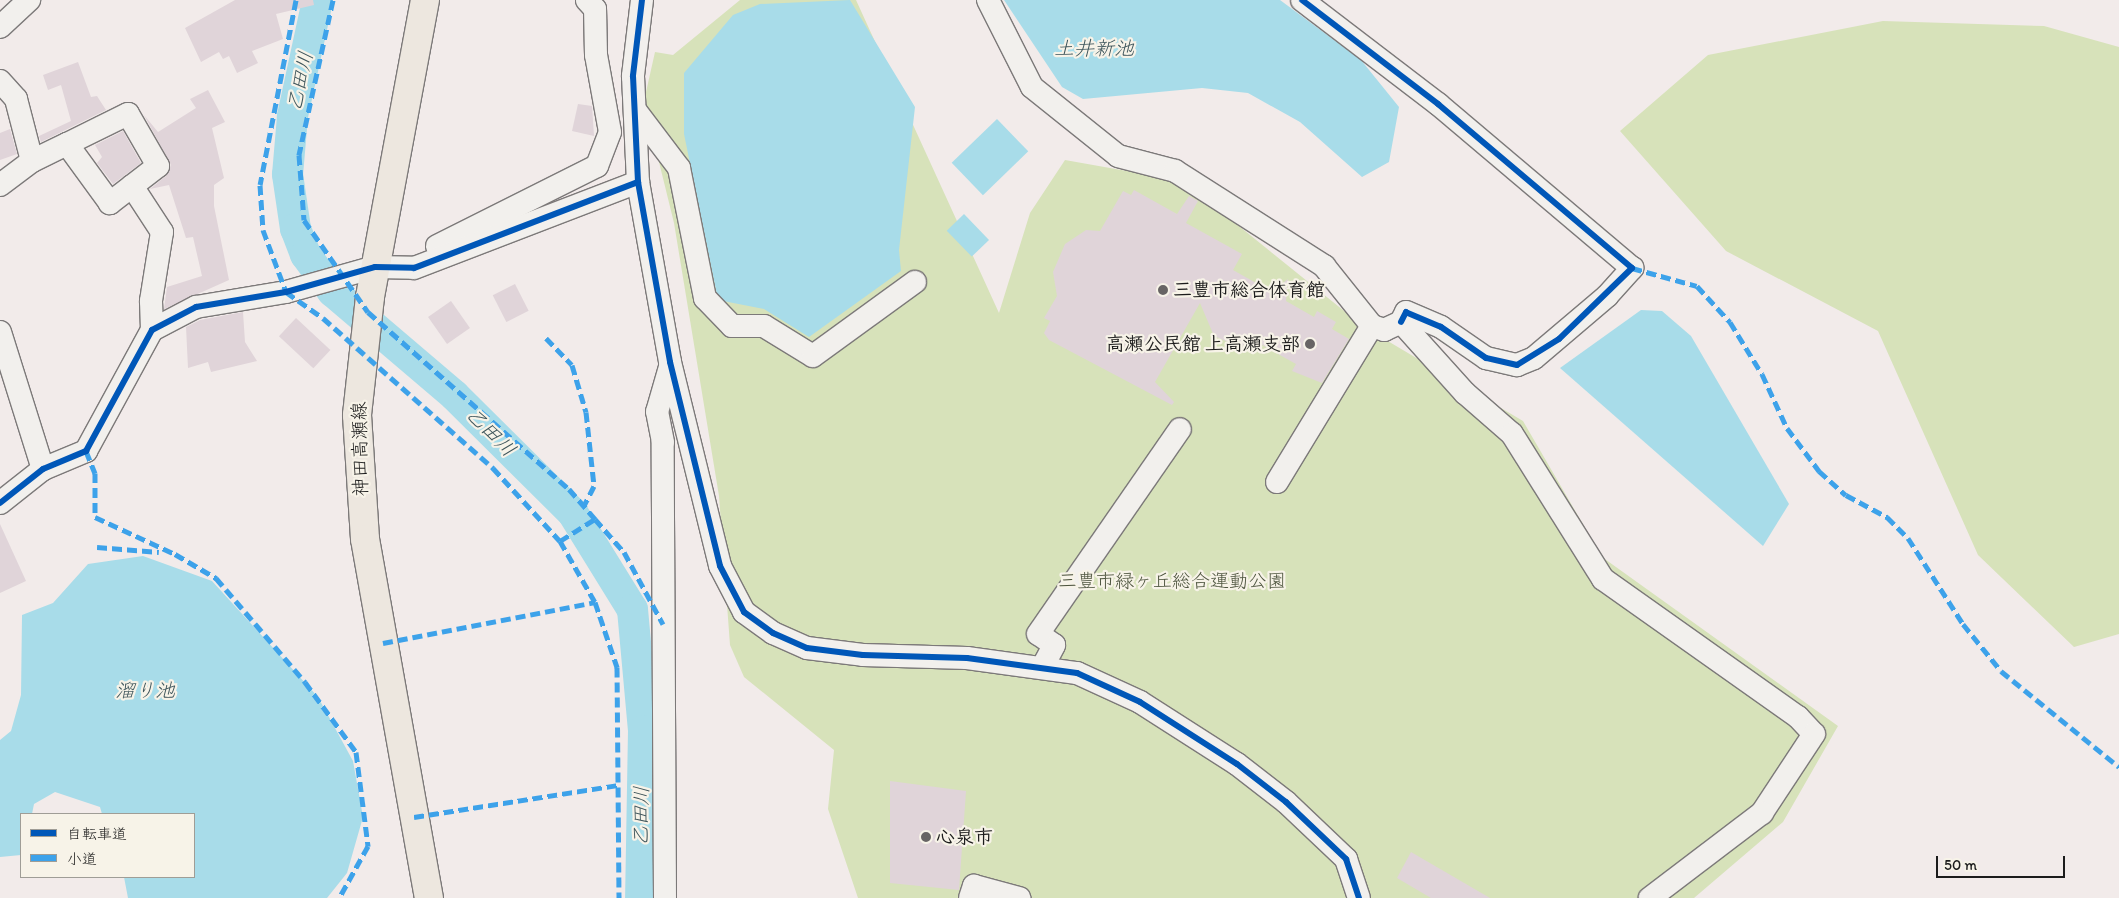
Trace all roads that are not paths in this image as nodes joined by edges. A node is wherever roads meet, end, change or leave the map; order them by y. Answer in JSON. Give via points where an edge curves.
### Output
{"nodes":[{"id":1,"x":30,"y":0,"type":"edge"},
{"id":2,"x":425,"y":0,"type":"edge"},
{"id":3,"x":587,"y":0,"type":"edge"},
{"id":4,"x":642,"y":0,"type":"edge"},
{"id":5,"x":988,"y":0,"type":"edge"},
{"id":6,"x":1302,"y":0,"type":"edge"},
{"id":7,"x":0,"y":27,"type":"edge"},
{"id":8,"x":0,"y":81,"type":"edge"},
{"id":9,"x":635,"y":110,"type":"junction"},
{"id":10,"x":67,"y":144,"type":"junction"},
{"id":11,"x":32,"y":161,"type":"junction"},
{"id":12,"x":638,"y":182,"type":"junction"},
{"id":13,"x":0,"y":185,"type":"edge"},
{"id":14,"x":132,"y":186,"type":"junction"},
{"id":15,"x":385,"y":267,"type":"junction"},
{"id":16,"x":916,"y":282,"type":"dead end"},
{"id":17,"x":1400,"y":322,"type":"junction"},
{"id":18,"x":1372,"y":326,"type":"junction"},
{"id":19,"x":152,"y":330,"type":"junction"},
{"id":20,"x":0,"y":332,"type":"edge"},
{"id":21,"x":670,"y":362,"type":"junction"},
{"id":22,"x":1180,"y":429,"type":"dead end"},
{"id":23,"x":43,"y":469,"type":"junction"},
{"id":24,"x":1277,"y":482,"type":"dead end"},
{"id":25,"x":0,"y":503,"type":"edge"},
{"id":26,"x":1042,"y":668,"type":"junction"},
{"id":27,"x":429,"y":898,"type":"edge"},
{"id":28,"x":665,"y":898,"type":"edge"},
{"id":29,"x":970,"y":898,"type":"edge"},
{"id":30,"x":1019,"y":898,"type":"edge"},
{"id":31,"x":1359,"y":898,"type":"edge"},
{"id":32,"x":1650,"y":898,"type":"edge"}],
"edges":[{"from":1,"to":7,"type":"street"},
{"from":2,"to":15,"type":"main road","name":"神田高瀬線"},
{"from":3,"to":15,"type":"street","via":[[595,9],[596,55],[610,132],[597,166]]},
{"from":4,"to":9,"type":"street","via":[[636,43]]},
{"from":5,"to":18,"type":"street","via":[[1032,87],[1118,156],[1175,171],[1324,266]]},
{"from":6,"to":17,"type":"street","via":[[1438,104],[1632,268],[1559,339],[1517,365],[1486,358],[1441,327],[1406,312]]},
{"from":8,"to":11,"type":"street","via":[[16,99]]},
{"from":9,"to":12,"type":"street"},
{"from":9,"to":16,"type":"street","via":[[679,168],[706,298],[732,326],[764,326],[813,356]]},
{"from":10,"to":11,"type":"street"},
{"from":10,"to":14,"type":"street","via":[[110,203]]},
{"from":10,"to":14,"type":"street","via":[[128,114],[158,166]]},
{"from":11,"to":13,"type":"street"},
{"from":12,"to":15,"type":"street","via":[[414,268]]},
{"from":12,"to":21,"type":"street"},
{"from":14,"to":19,"type":"street","via":[[162,232],[150,301]]},
{"from":15,"to":19,"type":"street","via":[[286,292],[196,307]]},
{"from":15,"to":27,"type":"main road","name":"神田高瀬線","via":[[368,312],[357,415],[365,539]]},
{"from":17,"to":18,"type":"street","via":[[1384,330]]},
{"from":17,"to":32,"type":"street","via":[[1465,393],[1512,434],[1603,580],[1798,717],[1814,734],[1762,813]]},
{"from":18,"to":24,"type":"street"},
{"from":19,"to":23,"type":"street","via":[[86,451]]},
{"from":20,"to":23,"type":"street"},
{"from":21,"to":26,"type":"street","via":[[720,566],[744,612],[773,633],[807,648],[863,655],[967,658]]},
{"from":21,"to":28,"type":"street","via":[[657,412],[663,442]]},
{"from":22,"to":26,"type":"street","via":[[1038,634],[1054,645]]},
{"from":23,"to":25,"type":"street"},
{"from":26,"to":31,"type":"street","via":[[1077,673],[1140,702],[1237,764],[1346,859]]},
{"from":29,"to":30,"type":"street","via":[[974,886]]}]}
